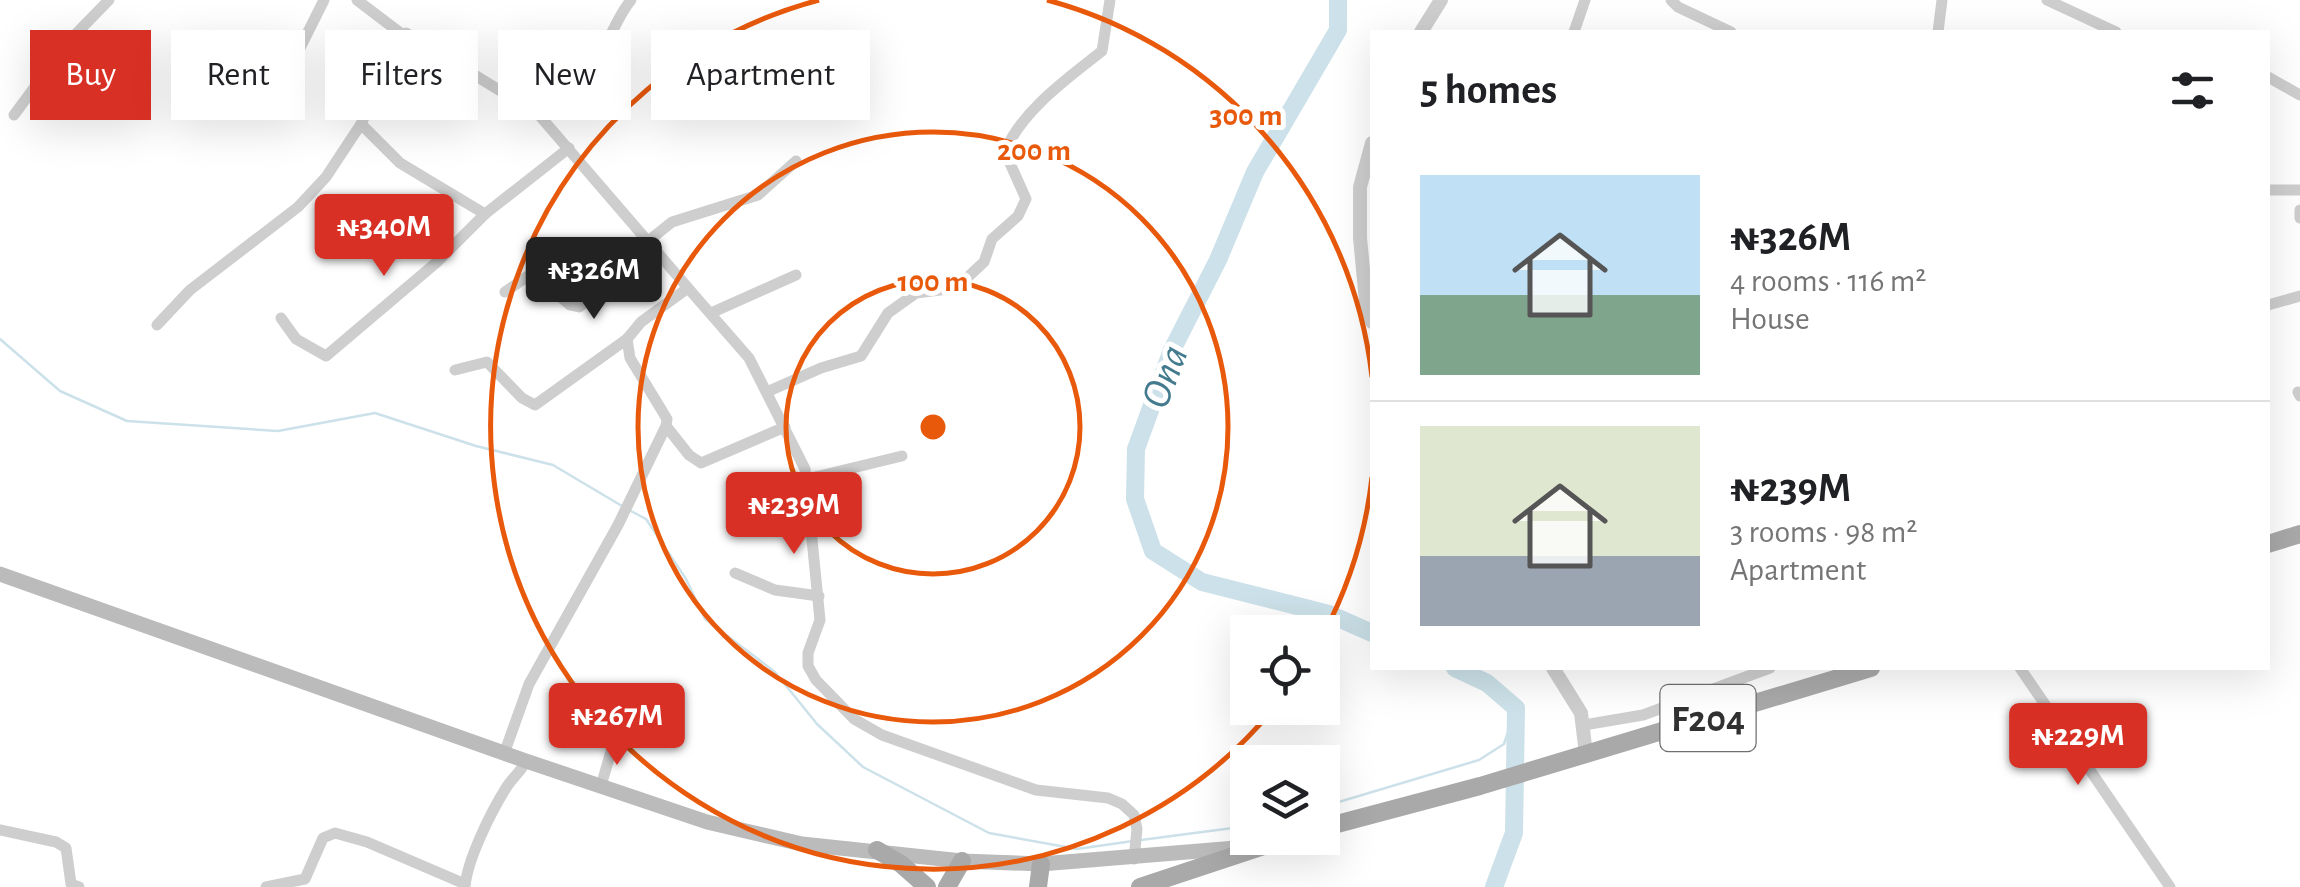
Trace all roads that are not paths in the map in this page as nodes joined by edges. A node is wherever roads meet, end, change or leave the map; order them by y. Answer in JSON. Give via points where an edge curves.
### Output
{"nodes":[{"id":1,"x":109,"y":0,"type":"edge"},
{"id":2,"x":324,"y":0,"type":"edge"},
{"id":3,"x":631,"y":0,"type":"edge"},
{"id":4,"x":1110,"y":0,"type":"edge"},
{"id":5,"x":1441,"y":0,"type":"edge"},
{"id":6,"x":1585,"y":0,"type":"edge"},
{"id":7,"x":1942,"y":0,"type":"edge"},
{"id":8,"x":2047,"y":0,"type":"edge"},
{"id":9,"x":365,"y":2,"type":"edge"},
{"id":10,"x":1678,"y":2,"type":"edge"},
{"id":11,"x":397,"y":30,"type":"edge"},
{"id":12,"x":611,"y":30,"type":"edge"},
{"id":13,"x":1422,"y":30,"type":"edge"},
{"id":14,"x":1575,"y":30,"type":"edge"},
{"id":15,"x":1727,"y":30,"type":"edge"},
{"id":16,"x":1938,"y":30,"type":"edge"},
{"id":17,"x":2112,"y":30,"type":"edge"},
{"id":18,"x":305,"y":38,"type":"edge"},
{"id":19,"x":2270,"y":78,"type":"edge"},
{"id":20,"x":2300,"y":94,"type":"edge"},
{"id":21,"x":14,"y":115,"type":"dead end"},
{"id":22,"x":363,"y":120,"type":"edge"},
{"id":23,"x":543,"y":120,"type":"edge"},
{"id":24,"x":361,"y":124,"type":"junction"},
{"id":25,"x":569,"y":148,"type":"junction"},
{"id":26,"x":1370,"y":150,"type":"edge"},
{"id":27,"x":796,"y":161,"type":"dead end"},
{"id":28,"x":2270,"y":190,"type":"edge"},
{"id":29,"x":2300,"y":190,"type":"edge"},
{"id":30,"x":2300,"y":210,"type":"edge"},
{"id":31,"x":485,"y":214,"type":"junction"},
{"id":32,"x":2300,"y":218,"type":"edge"},
{"id":33,"x":651,"y":246,"type":"junction"},
{"id":34,"x":796,"y":275,"type":"dead end"},
{"id":35,"x":688,"y":288,"type":"junction"},
{"id":36,"x":504,"y":292,"type":"dead end"},
{"id":37,"x":2300,"y":296,"type":"edge"},
{"id":38,"x":2270,"y":305,"type":"edge"},
{"id":39,"x":712,"y":313,"type":"junction"},
{"id":40,"x":281,"y":318,"type":"dead end"},
{"id":41,"x":1370,"y":318,"type":"edge"},
{"id":42,"x":157,"y":325,"type":"dead end"},
{"id":43,"x":627,"y":338,"type":"junction"},
{"id":44,"x":455,"y":370,"type":"dead end"},
{"id":45,"x":768,"y":391,"type":"junction"},
{"id":46,"x":666,"y":426,"type":"junction"},
{"id":47,"x":785,"y":427,"type":"junction"},
{"id":48,"x":902,"y":456,"type":"dead end"},
{"id":49,"x":807,"y":479,"type":"junction"},
{"id":50,"x":2300,"y":534,"type":"edge"},
{"id":51,"x":2270,"y":543,"type":"edge"},
{"id":52,"x":0,"y":574,"type":"edge"},
{"id":53,"x":734,"y":574,"type":"dead end"},
{"id":54,"x":819,"y":596,"type":"junction"},
{"id":55,"x":1554,"y":670,"type":"edge"},
{"id":56,"x":1765,"y":670,"type":"edge"},
{"id":57,"x":1863,"y":670,"type":"edge"},
{"id":58,"x":2021,"y":670,"type":"edge"},
{"id":59,"x":638,"y":702,"type":"dead end"},
{"id":60,"x":1584,"y":725,"type":"junction"},
{"id":61,"x":504,"y":754,"type":"junction"},
{"id":62,"x":1586,"y":754,"type":"junction"},
{"id":63,"x":526,"y":761,"type":"junction"},
{"id":64,"x":601,"y":786,"type":"junction"},
{"id":65,"x":1340,"y":823,"type":"edge"},
{"id":66,"x":0,"y":830,"type":"edge"},
{"id":67,"x":1230,"y":847,"type":"edge"},
{"id":68,"x":877,"y":850,"type":"junction"},
{"id":69,"x":1136,"y":852,"type":"junction"},
{"id":70,"x":1231,"y":855,"type":"edge"},
{"id":71,"x":962,"y":861,"type":"junction"},
{"id":72,"x":1041,"y":864,"type":"junction"},
{"id":73,"x":465,"y":885,"type":"edge"},
{"id":74,"x":79,"y":887,"type":"edge"},
{"id":75,"x":266,"y":887,"type":"edge"},
{"id":76,"x":928,"y":887,"type":"edge"},
{"id":77,"x":946,"y":887,"type":"edge"},
{"id":78,"x":1038,"y":887,"type":"edge"},
{"id":79,"x":1140,"y":887,"type":"edge"},
{"id":80,"x":2170,"y":887,"type":"edge"}],
"edges":[{"from":1,"to":21,"type":"street"},
{"from":2,"to":18,"type":"street"},
{"from":3,"to":12,"type":"street"},
{"from":4,"to":45,"type":"street","via":[[1102,51],[1011,138],[1005,152],[1026,199],[992,239],[984,262],[956,288],[916,292],[888,313],[861,356]]},
{"from":5,"to":13,"type":"street"},
{"from":6,"to":14,"type":"street"},
{"from":7,"to":16,"type":"street"},
{"from":8,"to":17,"type":"street"},
{"from":9,"to":11,"type":"street"},
{"from":10,"to":15,"type":"street"},
{"from":19,"to":20,"type":"street"},
{"from":22,"to":24,"type":"street"},
{"from":23,"to":25,"type":"street"},
{"from":24,"to":31,"type":"street","via":[[400,163]]},
{"from":24,"to":42,"type":"street","via":[[298,207],[190,290]]},
{"from":25,"to":31,"type":"street"},
{"from":25,"to":33,"type":"street"},
{"from":26,"to":41,"type":"street","via":[[1360,188],[1360,238]]},
{"from":27,"to":33,"type":"street","via":[[758,195],[672,222]]},
{"from":28,"to":29,"type":"street"},
{"from":30,"to":32,"type":"street"},
{"from":31,"to":40,"type":"street","via":[[326,356],[296,339]]},
{"from":33,"to":35,"type":"street"},
{"from":33,"to":36,"type":"street","via":[[578,308],[532,273]]},
{"from":34,"to":39,"type":"street"},
{"from":35,"to":39,"type":"street"},
{"from":35,"to":43,"type":"street"},
{"from":37,"to":38,"type":"street"},
{"from":39,"to":45,"type":"street"},
{"from":43,"to":44,"type":"street","via":[[534,405],[487,362]]},
{"from":43,"to":46,"type":"street","via":[[630,358]]},
{"from":45,"to":47,"type":"street"},
{"from":46,"to":47,"type":"street","via":[[701,463]]},
{"from":46,"to":61,"type":"street","via":[[536,669]]},
{"from":47,"to":49,"type":"street"},
{"from":48,"to":49,"type":"street"},
{"from":49,"to":54,"type":"street"},
{"from":50,"to":51,"type":"main road"},
{"from":52,"to":61,"type":"main road"},
{"from":53,"to":54,"type":"street","via":[[775,590]]},
{"from":54,"to":69,"type":"street","via":[[808,666],[854,719],[1036,790],[1108,798],[1129,809]]},
{"from":55,"to":60,"type":"street"},
{"from":56,"to":60,"type":"street","via":[[1643,715]]},
{"from":57,"to":62,"type":"main road","number":"F204"},
{"from":58,"to":80,"type":"street"},
{"from":59,"to":64,"type":"street","via":[[616,734]]},
{"from":60,"to":62,"type":"street"},
{"from":61,"to":63,"type":"main road"},
{"from":62,"to":65,"type":"main road","number":"F204"},
{"from":63,"to":64,"type":"main road"},
{"from":63,"to":73,"type":"street","via":[[490,820]]},
{"from":64,"to":68,"type":"main road","via":[[707,822],[802,844]]},
{"from":66,"to":74,"type":"street","via":[[66,848],[71,884]]},
{"from":67,"to":69,"type":"main road"},
{"from":68,"to":71,"type":"main road"},
{"from":68,"to":76,"type":"main road"},
{"from":69,"to":72,"type":"main road"},
{"from":70,"to":79,"type":"main road"},
{"from":71,"to":72,"type":"main road"},
{"from":71,"to":77,"type":"main road"},
{"from":72,"to":78,"type":"main road"},
{"from":73,"to":75,"type":"street","via":[[335,833],[323,838],[305,879]]}]}
